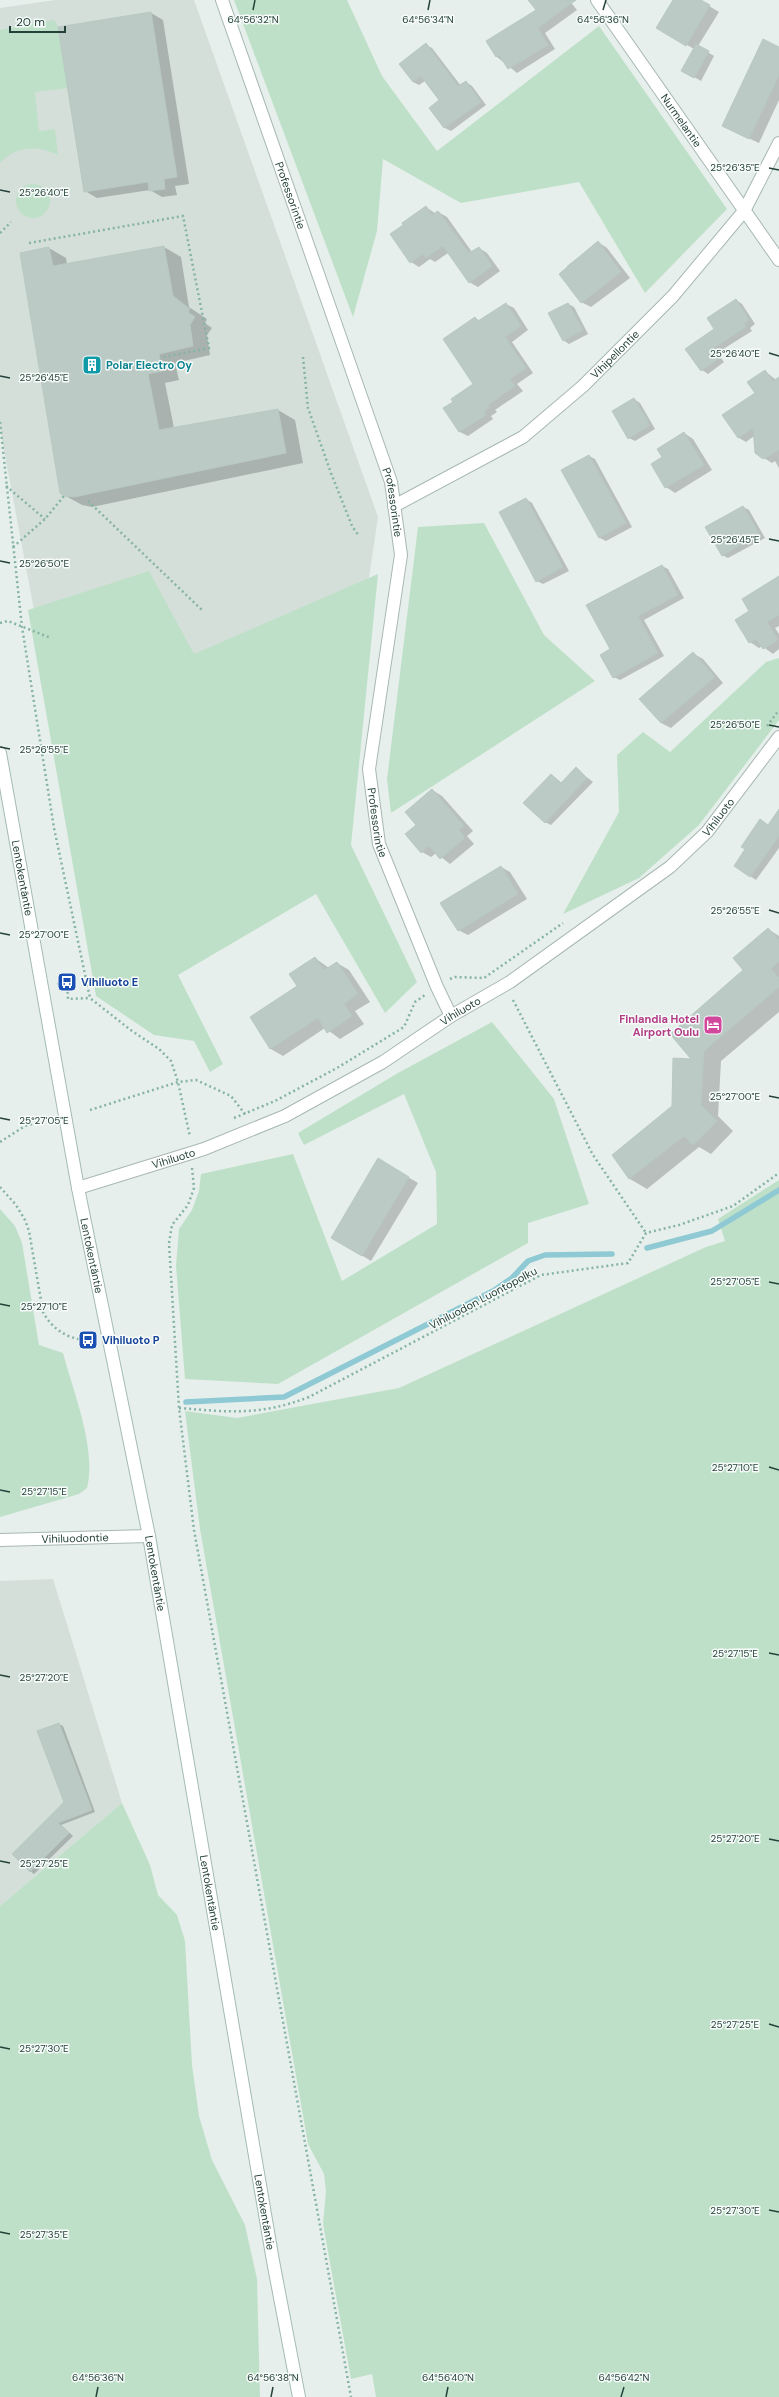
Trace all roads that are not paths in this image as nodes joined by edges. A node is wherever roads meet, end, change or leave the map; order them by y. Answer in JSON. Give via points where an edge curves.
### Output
{"nodes":[{"id":1,"x":222,"y":0,"type":"edge"},
{"id":2,"x":597,"y":0,"type":"edge"},
{"id":3,"x":779,"y":143,"type":"edge"},
{"id":4,"x":744,"y":211,"type":"junction"},
{"id":5,"x":779,"y":260,"type":"edge"},
{"id":6,"x":394,"y":506,"type":"junction"},
{"id":7,"x":779,"y":737,"type":"edge"},
{"id":8,"x":0,"y":752,"type":"edge"},
{"id":9,"x":451,"y":1016,"type":"junction"},
{"id":10,"x":78,"y":1188,"type":"junction"},
{"id":11,"x":149,"y":1536,"type":"junction"},
{"id":12,"x":0,"y":1540,"type":"edge"},
{"id":13,"x":299,"y":2397,"type":"edge"}],
"edges":[{"from":1,"to":6,"type":"street","name":"Professorintie","via":[[391,482]]},
{"from":2,"to":4,"type":"street","name":"Nurmelantie"},
{"from":3,"to":4,"type":"street","name":"Vihipellontie"},
{"from":4,"to":5,"type":"street","name":"Nurmelantie"},
{"from":4,"to":6,"type":"street","name":"Vihipellontie","via":[[673,296],[583,386],[523,437]]},
{"from":6,"to":9,"type":"street","name":"Professorintie","via":[[401,555],[370,769],[379,844]]},
{"from":7,"to":9,"type":"street","name":"Vihiluoto","via":[[707,832],[670,867],[510,982]]},
{"from":8,"to":10,"type":"street","name":"Lentokentäntie"},
{"from":9,"to":10,"type":"street","name":"Vihiluoto","via":[[383,1062],[285,1116],[204,1149]]},
{"from":10,"to":11,"type":"street","name":"Lentokentäntie"},
{"from":11,"to":12,"type":"street","name":"Vihiluodontie"},
{"from":11,"to":13,"type":"street","name":"Lentokentäntie"}]}
